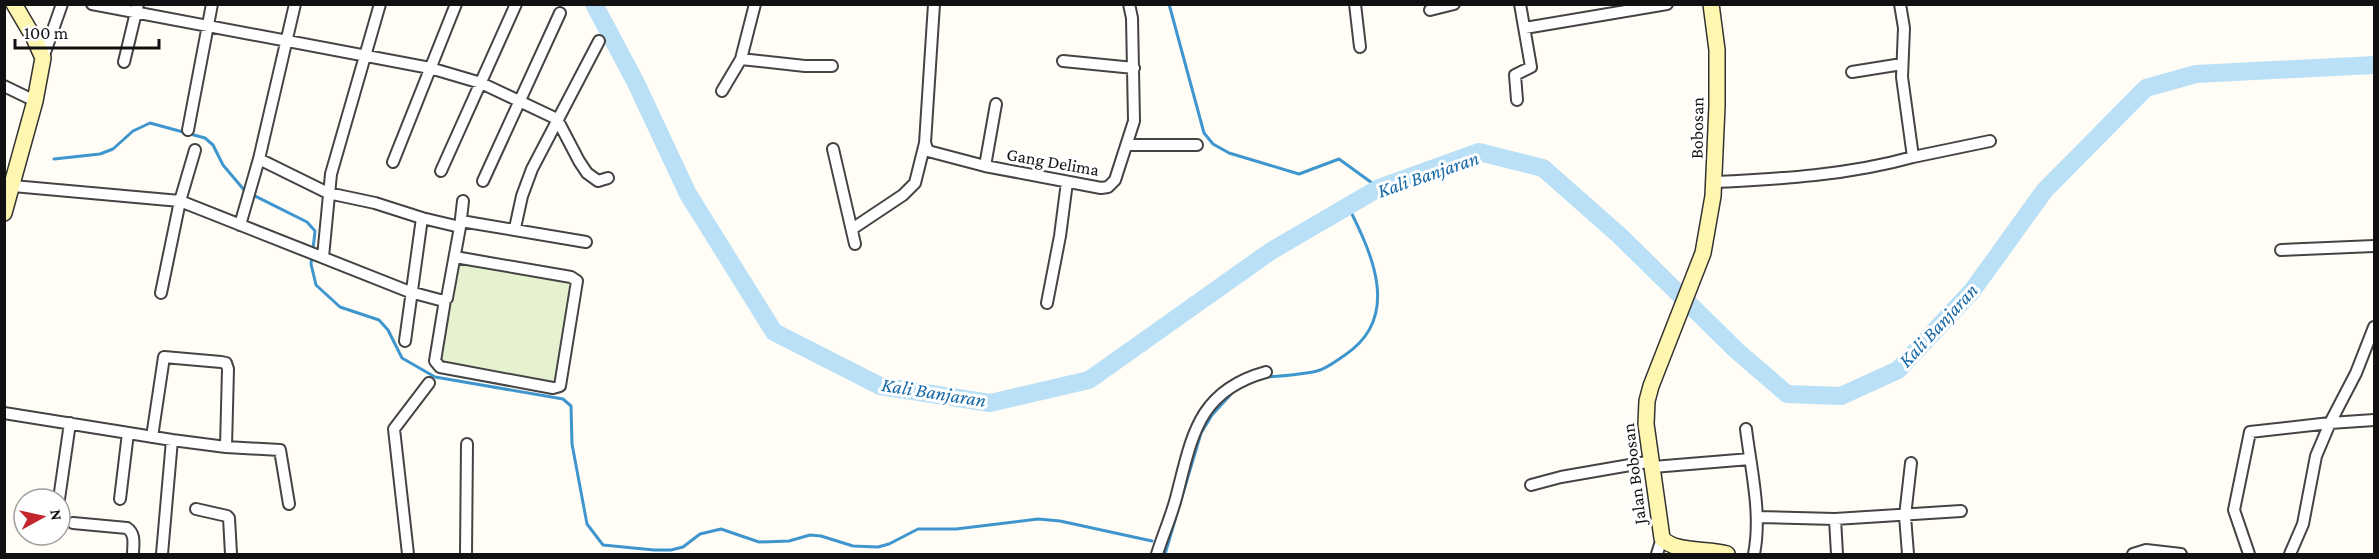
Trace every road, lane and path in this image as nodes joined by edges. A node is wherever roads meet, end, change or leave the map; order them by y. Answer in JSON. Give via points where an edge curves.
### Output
{"nodes":[{"id":1,"x":14,"y":4,"type":"edge"},
{"id":2,"x":62,"y":4,"type":"edge"},
{"id":3,"x":92,"y":4,"type":"edge"},
{"id":4,"x":212,"y":4,"type":"edge"},
{"id":5,"x":295,"y":4,"type":"edge"},
{"id":6,"x":380,"y":4,"type":"edge"},
{"id":7,"x":456,"y":4,"type":"edge"},
{"id":8,"x":516,"y":4,"type":"edge"},
{"id":9,"x":755,"y":4,"type":"edge"},
{"id":10,"x":934,"y":4,"type":"edge"},
{"id":11,"x":1129,"y":4,"type":"edge"},
{"id":12,"x":1355,"y":4,"type":"edge"},
{"id":13,"x":1454,"y":4,"type":"edge"},
{"id":14,"x":1520,"y":4,"type":"edge"},
{"id":15,"x":1667,"y":4,"type":"edge"},
{"id":16,"x":1711,"y":4,"type":"edge"},
{"id":17,"x":1900,"y":4,"type":"edge"},
{"id":18,"x":137,"y":8,"type":"edge"},
{"id":19,"x":1430,"y":10,"type":"dead end"},
{"id":20,"x":560,"y":13,"type":"dead end"},
{"id":21,"x":207,"y":26,"type":"junction"},
{"id":22,"x":1525,"y":28,"type":"junction"},
{"id":23,"x":599,"y":40,"type":"dead end"},
{"id":24,"x":286,"y":41,"type":"junction"},
{"id":25,"x":1360,"y":47,"type":"dead end"},
{"id":26,"x":365,"y":56,"type":"junction"},
{"id":27,"x":43,"y":58,"type":"junction"},
{"id":28,"x":741,"y":59,"type":"junction"},
{"id":29,"x":1063,"y":61,"type":"dead end"},
{"id":30,"x":124,"y":62,"type":"dead end"},
{"id":31,"x":1902,"y":64,"type":"junction"},
{"id":32,"x":832,"y":66,"type":"dead end"},
{"id":33,"x":430,"y":68,"type":"junction"},
{"id":34,"x":1134,"y":68,"type":"junction"},
{"id":35,"x":1852,"y":72,"type":"dead end"},
{"id":36,"x":482,"y":83,"type":"junction"},
{"id":37,"x":4,"y":86,"type":"edge"},
{"id":38,"x":722,"y":91,"type":"dead end"},
{"id":39,"x":1517,"y":100,"type":"dead end"},
{"id":40,"x":35,"y":101,"type":"junction"},
{"id":41,"x":521,"y":102,"type":"junction"},
{"id":42,"x":996,"y":104,"type":"dead end"},
{"id":43,"x":557,"y":119,"type":"junction"},
{"id":44,"x":188,"y":130,"type":"dead end"},
{"id":45,"x":925,"y":140,"type":"junction"},
{"id":46,"x":1990,"y":141,"type":"dead end"},
{"id":47,"x":1127,"y":145,"type":"junction"},
{"id":48,"x":1197,"y":145,"type":"dead end"},
{"id":49,"x":833,"y":149,"type":"dead end"},
{"id":50,"x":195,"y":150,"type":"dead end"},
{"id":51,"x":1913,"y":157,"type":"junction"},
{"id":52,"x":259,"y":159,"type":"junction"},
{"id":53,"x":393,"y":162,"type":"dead end"},
{"id":54,"x":985,"y":166,"type":"junction"},
{"id":55,"x":441,"y":171,"type":"dead end"},
{"id":56,"x":608,"y":178,"type":"dead end"},
{"id":57,"x":483,"y":181,"type":"dead end"},
{"id":58,"x":1066,"y":182,"type":"junction"},
{"id":59,"x":1715,"y":182,"type":"junction"},
{"id":60,"x":13,"y":186,"type":"junction"},
{"id":61,"x":328,"y":193,"type":"junction"},
{"id":62,"x":180,"y":201,"type":"junction"},
{"id":63,"x":463,"y":201,"type":"dead end"},
{"id":64,"x":4,"y":213,"type":"edge"},
{"id":65,"x":422,"y":218,"type":"junction"},
{"id":66,"x":460,"y":224,"type":"junction"},
{"id":67,"x":240,"y":225,"type":"junction"},
{"id":68,"x":515,"y":228,"type":"junction"},
{"id":69,"x":852,"y":229,"type":"junction"},
{"id":70,"x":586,"y":242,"type":"dead end"},
{"id":71,"x":855,"y":244,"type":"dead end"},
{"id":72,"x":2374,"y":246,"type":"edge"},
{"id":73,"x":2282,"y":250,"type":"dead end"},
{"id":74,"x":323,"y":257,"type":"junction"},
{"id":75,"x":455,"y":257,"type":"junction"},
{"id":76,"x":410,"y":292,"type":"junction"},
{"id":77,"x":160,"y":293,"type":"dead end"},
{"id":78,"x":445,"y":300,"type":"junction"},
{"id":79,"x":1047,"y":303,"type":"dead end"},
{"id":80,"x":2374,"y":327,"type":"edge"},
{"id":81,"x":405,"y":341,"type":"dead end"},
{"id":82,"x":1667,"y":341,"type":"joint"},
{"id":83,"x":1266,"y":372,"type":"dead end"},
{"id":84,"x":429,"y":383,"type":"dead end"},
{"id":85,"x":4,"y":412,"type":"edge"},
{"id":86,"x":2374,"y":420,"type":"edge"},
{"id":87,"x":69,"y":423,"type":"junction"},
{"id":88,"x":2330,"y":423,"type":"junction"},
{"id":89,"x":1746,"y":429,"type":"dead end"},
{"id":90,"x":128,"y":433,"type":"junction"},
{"id":91,"x":152,"y":436,"type":"junction"},
{"id":92,"x":172,"y":441,"type":"junction"},
{"id":93,"x":467,"y":444,"type":"dead end"},
{"id":94,"x":226,"y":447,"type":"junction"},
{"id":95,"x":1750,"y":459,"type":"junction"},
{"id":96,"x":1911,"y":463,"type":"dead end"},
{"id":97,"x":1653,"y":464,"type":"junction"},
{"id":98,"x":1531,"y":485,"type":"dead end"},
{"id":99,"x":61,"y":487,"type":"edge"},
{"id":100,"x":120,"y":499,"type":"dead end"},
{"id":101,"x":289,"y":504,"type":"dead end"},
{"id":102,"x":196,"y":509,"type":"dead end"},
{"id":103,"x":1961,"y":511,"type":"dead end"},
{"id":104,"x":1905,"y":516,"type":"junction"},
{"id":105,"x":1757,"y":517,"type":"junction"},
{"id":106,"x":1835,"y":519,"type":"junction"},
{"id":107,"x":73,"y":523,"type":"dead end"},
{"id":108,"x":1662,"y":538,"type":"junction"},
{"id":109,"x":1158,"y":550,"type":"edge"},
{"id":110,"x":133,"y":555,"type":"edge"},
{"id":111,"x":162,"y":555,"type":"edge"},
{"id":112,"x":231,"y":555,"type":"edge"},
{"id":113,"x":408,"y":555,"type":"edge"},
{"id":114,"x":466,"y":555,"type":"edge"},
{"id":115,"x":1656,"y":555,"type":"edge"},
{"id":116,"x":1727,"y":555,"type":"edge"},
{"id":117,"x":1754,"y":555,"type":"edge"},
{"id":118,"x":1837,"y":555,"type":"edge"},
{"id":119,"x":1908,"y":555,"type":"edge"},
{"id":120,"x":2133,"y":555,"type":"edge"},
{"id":121,"x":2181,"y":555,"type":"edge"},
{"id":122,"x":2248,"y":555,"type":"edge"},
{"id":123,"x":2290,"y":555,"type":"edge"}],
"edges":[{"from":1,"to":27,"type":"street"},
{"from":2,"to":27,"type":"street"},
{"from":3,"to":18,"type":"street"},
{"from":4,"to":21,"type":"street"},
{"from":5,"to":24,"type":"street"},
{"from":6,"to":26,"type":"street"},
{"from":7,"to":33,"type":"street"},
{"from":8,"to":36,"type":"street"},
{"from":9,"to":28,"type":"street"},
{"from":10,"to":45,"type":"street"},
{"from":11,"to":34,"type":"street","name":"Gang Delima"},
{"from":12,"to":25,"type":"street"},
{"from":13,"to":19,"type":"street"},
{"from":14,"to":22,"type":"street"},
{"from":15,"to":22,"type":"street"},
{"from":16,"to":59,"type":"street","name":"Bobosan","via":[[1717,50]]},
{"from":17,"to":31,"type":"street","via":[[1904,28]]},
{"from":18,"to":21,"type":"street"},
{"from":18,"to":30,"type":"street"},
{"from":20,"to":41,"type":"street"},
{"from":21,"to":24,"type":"street"},
{"from":21,"to":44,"type":"street"},
{"from":22,"to":39,"type":"street","via":[[1531,67],[1515,75]]},
{"from":23,"to":43,"type":"street"},
{"from":24,"to":26,"type":"street"},
{"from":24,"to":52,"type":"street"},
{"from":26,"to":33,"type":"street"},
{"from":26,"to":61,"type":"street","via":[[342,128]]},
{"from":27,"to":40,"type":"street"},
{"from":28,"to":32,"type":"street"},
{"from":28,"to":38,"type":"street"},
{"from":29,"to":34,"type":"street"},
{"from":31,"to":35,"type":"street"},
{"from":31,"to":51,"type":"street"},
{"from":33,"to":36,"type":"street"},
{"from":33,"to":53,"type":"street"},
{"from":34,"to":47,"type":"street","name":"Gang Delima","via":[[1134,121]]},
{"from":36,"to":41,"type":"street"},
{"from":36,"to":55,"type":"street"},
{"from":37,"to":40,"type":"street"},
{"from":40,"to":60,"type":"street"},
{"from":41,"to":43,"type":"street"},
{"from":41,"to":57,"type":"street"},
{"from":42,"to":54,"type":"street"},
{"from":43,"to":56,"type":"street","via":[[587,173],[598,181]]},
{"from":43,"to":68,"type":"street","via":[[532,169]]},
{"from":45,"to":54,"type":"street","name":"Gang Delima","via":[[932,153]]},
{"from":45,"to":69,"type":"street","via":[[915,183]]},
{"from":46,"to":51,"type":"street"},
{"from":47,"to":48,"type":"street"},
{"from":47,"to":58,"type":"street","name":"Gang Delima","via":[[1115,180],[1108,187]]},
{"from":49,"to":69,"type":"street"},
{"from":50,"to":62,"type":"street"},
{"from":51,"to":59,"type":"street","via":[[1858,170]]},
{"from":52,"to":61,"type":"street"},
{"from":52,"to":67,"type":"street"},
{"from":54,"to":58,"type":"street","name":"Gang Delima"},
{"from":58,"to":79,"type":"street"},
{"from":59,"to":82,"type":"street","name":"Bobosan","via":[[1703,253]]},
{"from":60,"to":62,"type":"street"},
{"from":60,"to":64,"type":"street"},
{"from":61,"to":65,"type":"street"},
{"from":61,"to":74,"type":"street"},
{"from":62,"to":67,"type":"street"},
{"from":62,"to":77,"type":"street"},
{"from":63,"to":66,"type":"street"},
{"from":65,"to":66,"type":"street"},
{"from":65,"to":76,"type":"street"},
{"from":66,"to":68,"type":"street"},
{"from":66,"to":75,"type":"street"},
{"from":67,"to":74,"type":"street"},
{"from":68,"to":70,"type":"street"},
{"from":69,"to":71,"type":"street"},
{"from":72,"to":73,"type":"street"},
{"from":74,"to":76,"type":"street"},
{"from":75,"to":78,"type":"street"},
{"from":75,"to":78,"type":"street","via":[[577,281],[560,386],[553,388],[440,367],[435,361]]},
{"from":76,"to":78,"type":"street"},
{"from":76,"to":81,"type":"street"},
{"from":80,"to":88,"type":"street"},
{"from":82,"to":97,"type":"street","name":"Jalan Bobosan","via":[[1647,401],[1646,424]]},
{"from":83,"to":109,"type":"street","via":[[1244,378],[1231,387],[1197,423]]},
{"from":84,"to":113,"type":"street","via":[[394,429]]},
{"from":85,"to":87,"type":"street"},
{"from":86,"to":88,"type":"street"},
{"from":87,"to":90,"type":"street"},
{"from":87,"to":99,"type":"street"},
{"from":88,"to":122,"type":"street","via":[[2250,432],[2234,510]]},
{"from":88,"to":123,"type":"street","via":[[2316,456],[2303,524]]},
{"from":89,"to":95,"type":"street"},
{"from":90,"to":91,"type":"street"},
{"from":90,"to":100,"type":"street"},
{"from":91,"to":92,"type":"street"},
{"from":91,"to":94,"type":"street","via":[[164,357],[221,362],[228,369]]},
{"from":92,"to":94,"type":"street"},
{"from":92,"to":111,"type":"street"},
{"from":93,"to":114,"type":"street"},
{"from":94,"to":101,"type":"street","via":[[280,450]]},
{"from":95,"to":97,"type":"street"},
{"from":95,"to":105,"type":"street"},
{"from":96,"to":104,"type":"street"},
{"from":97,"to":98,"type":"street"},
{"from":97,"to":108,"type":"street","name":"Jalan Bobosan"},
{"from":102,"to":112,"type":"street","via":[[227,516]]},
{"from":103,"to":104,"type":"street"},
{"from":104,"to":106,"type":"street"},
{"from":104,"to":119,"type":"street"},
{"from":105,"to":106,"type":"street"},
{"from":105,"to":117,"type":"street"},
{"from":106,"to":118,"type":"street"},
{"from":107,"to":110,"type":"street","via":[[127,528],[134,536]]},
{"from":108,"to":115,"type":"street"},
{"from":108,"to":116,"type":"street","name":"Jalan Bobosan","via":[[1671,546]]},
{"from":120,"to":121,"type":"street","via":[[2145,550]]}]}
